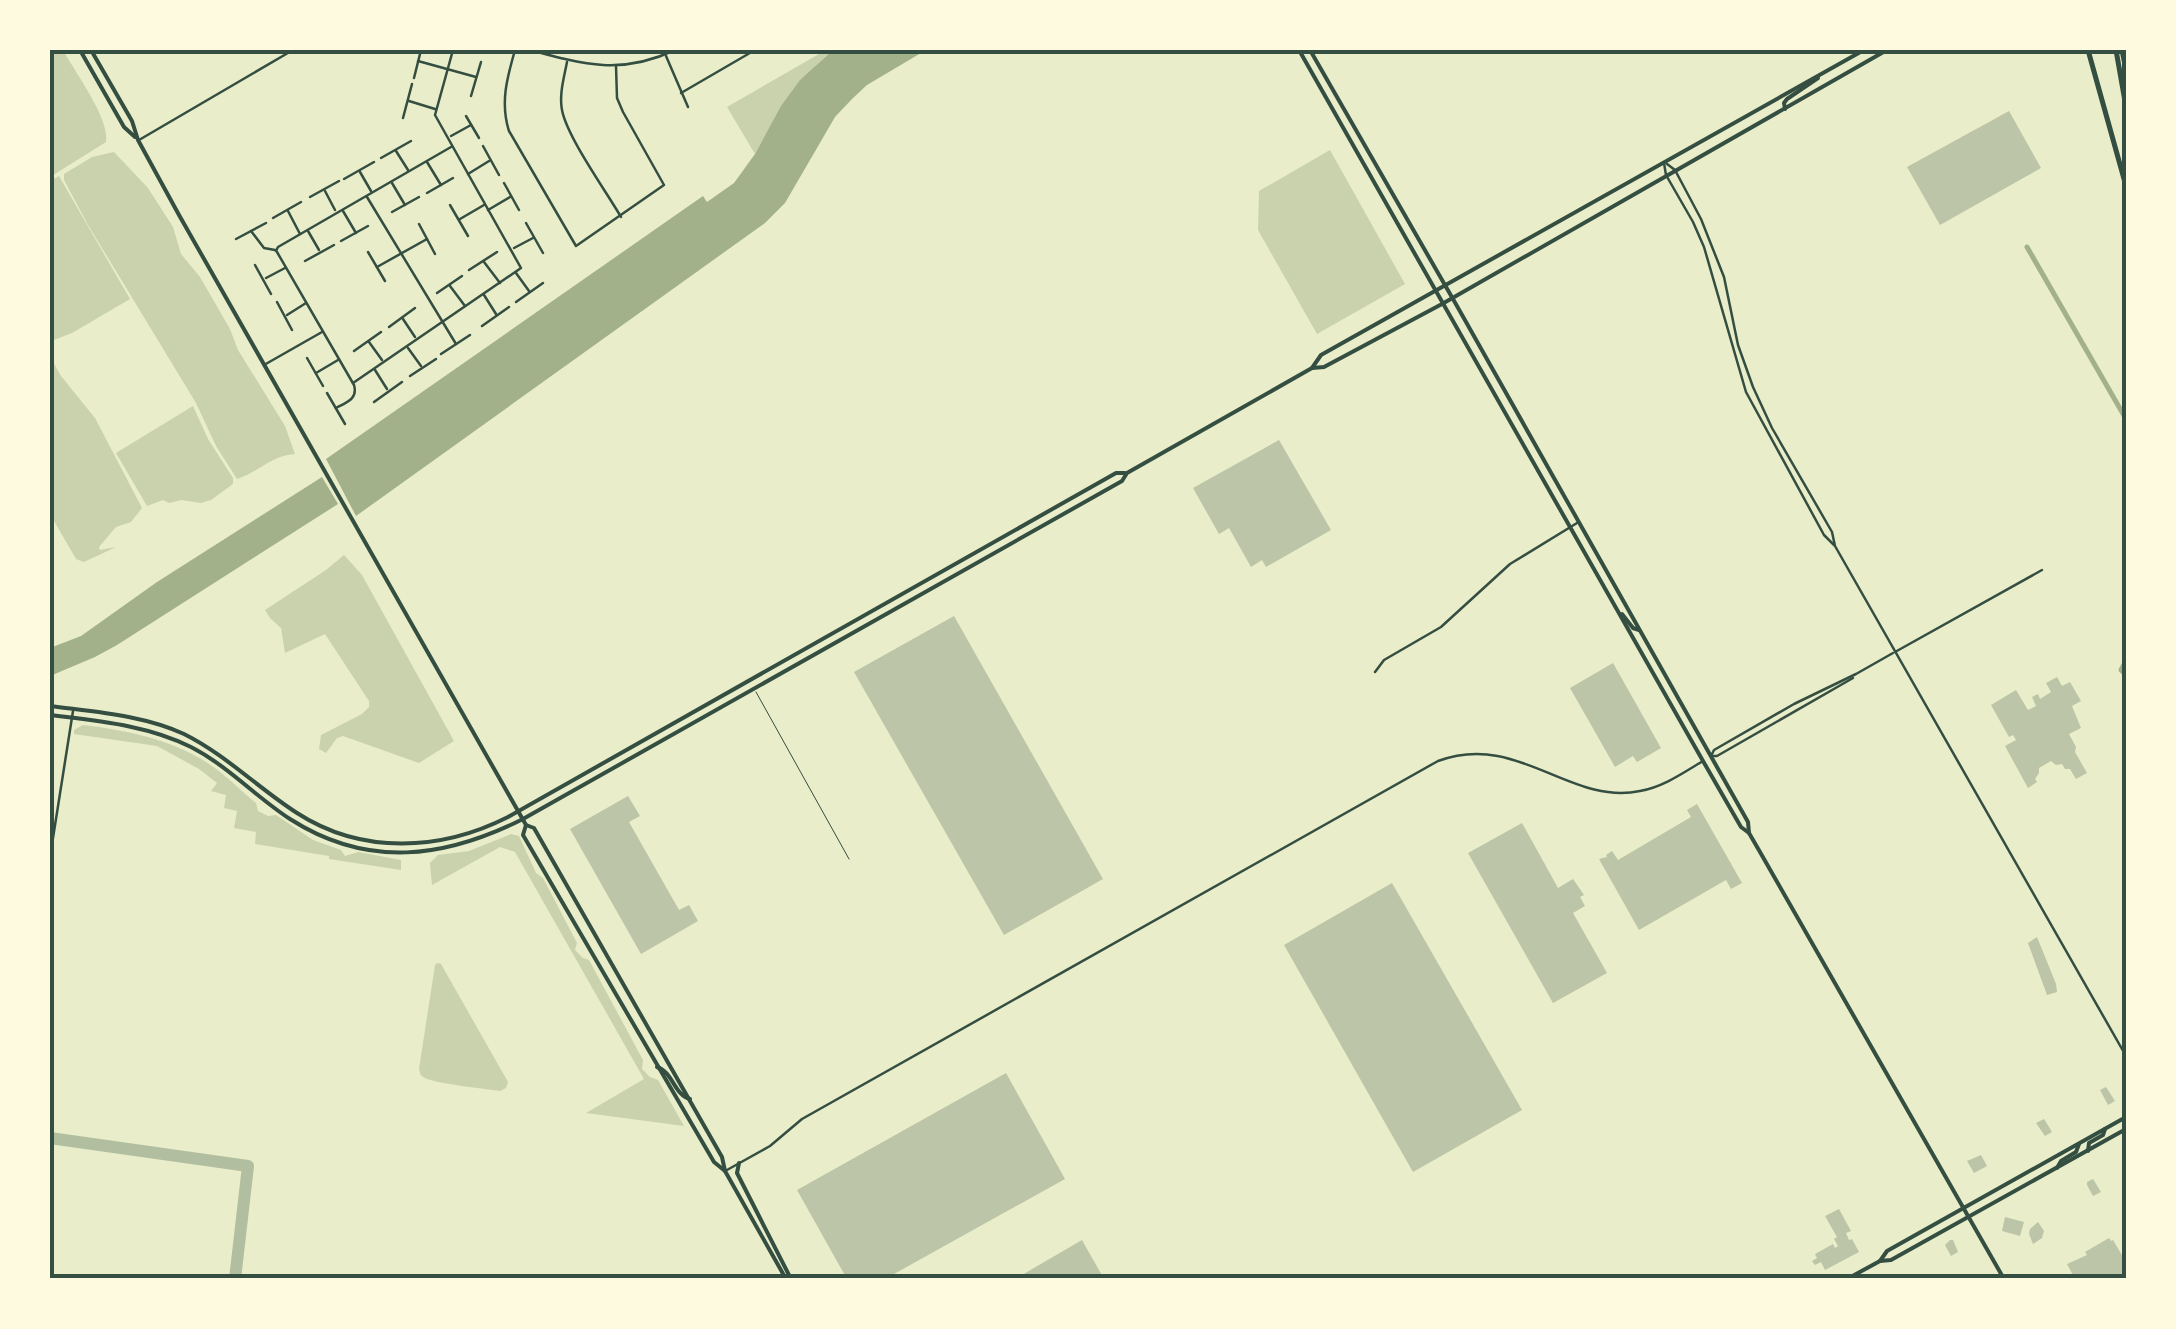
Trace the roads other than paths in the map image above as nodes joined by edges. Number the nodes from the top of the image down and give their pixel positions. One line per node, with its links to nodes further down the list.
1 (80, 50): 39 (main road)
2 (90, 50): 39 (main road)
3 (293, 50): 39 (street)
4 (421, 50): 18 (street)
5 (453, 50): 21 (street)
6 (515, 50): 78 (street)
7 (530, 50): 17 (street)
8 (675, 50): 16 (street)
9 (756, 50): 27 (street)
10 (1299, 50): 58 (main road)
11 (1310, 50): 55 (main road)
12 (1864, 50): 23 (main road)
13 (1888, 50): 32 (main road)
14 (2088, 50): 61 (highway)
15 (2119, 50): 22 (highway); 30 (highway)
16 (666, 54): 20 (street); 27 (street)
17 (568, 60): 20 (street); 78 (street)
18 (418, 61): 21 (street); 25 (street)
19 (481, 62): 24 (street)
20 (616, 66): 78 (street)
21 (448, 69): 24 (street); 33 (street)
22 (2126, 70)
23 (1826, 72): 32 (main road); 48 (main road)
24 (476, 77): 28 (street)
25 (414, 78)
26 (412, 84): 29 (street)
27 (681, 93): 31 (street)
28 (471, 96)
29 (408, 100): 33 (street); 35 (street)
30 (2126, 106)
31 (688, 108)
32 (1785, 108): 50 (main road)
33 (436, 110): 37 (street)
34 (466, 116): 36 (street)
35 (403, 118)
36 (471, 124): 37 (street); 38 (street)
37 (448, 138): 41 (street)
38 (479, 138)
39 (138, 140): 152 (main road)
40 (411, 141): 43 (street)
41 (452, 146): 46 (street); 52 (street)
42 (483, 146): 45 (street)
43 (396, 150): 44 (street); 51 (street)
44 (381, 158)
45 (491, 160): 52 (street); 54 (street)
46 (427, 161): 51 (street); 60 (street)
47 (374, 162): 49 (street)
48 (1664, 162): 50 (street); 53 (street); 118 (main road)
49 (359, 170): 62 (street); 63 (street)
50 (1674, 170): 53 (main road); 111 (street)
51 (408, 172): 57 (street)
52 (468, 174): 72 (street)
53 (1666, 175): 112 (street); 124 (main road)
54 (499, 176)
55 (1383, 176): 58 (main road); 118 (main road)
56 (453, 178): 60 (street)
57 (391, 181): 63 (street); 70 (street)
58 (1374, 182): 119 (main road)
59 (504, 183): 67 (street)
60 (440, 185): 64 (street)
61 (2126, 186)
62 (324, 190): 68 (street); 77 (street)
63 (372, 192): 65 (street)
64 (427, 193)
65 (366, 196): 73 (street); 100 (street)
66 (418, 196): 70 (street)
67 (511, 196): 72 (street); 75 (street)
68 (310, 197)
69 (302, 202): 74 (street)
70 (405, 204): 76 (street)
71 (450, 205): 80 (street)
72 (486, 207): 80 (street); 96 (street)
73 (343, 209): 77 (street); 87 (street)
74 (287, 210): 79 (street); 88 (street)
75 (519, 210)
76 (392, 212)
77 (336, 213): 85 (street)
78 (621, 217)
79 (272, 218)
80 (459, 220): 89 (street)
81 (266, 223): 86 (street)
82 (526, 223): 90 (street)
83 (419, 224): 92 (street)
84 (368, 226): 87 (street)
85 (308, 230): 88 (street); 97 (street)
86 (251, 231): 91 (street); 95 (street)
87 (356, 232): 93 (street)
88 (300, 234): 95 (street)
89 (468, 236)
90 (534, 237): 96 (street); 101 (street)
91 (236, 239)
92 (426, 239): 100 (street); 102 (street)
93 (342, 241)
94 (334, 244): 97 (street)
95 (276, 250): 107 (street)
96 (511, 250): 109 (street)
97 (320, 252): 103 (street)
98 (368, 252): 106 (street)
99 (497, 252): 104 (street)
100 (401, 253): 106 (street); 135 (street)
101 (543, 253)
102 (435, 254)
103 (305, 261)
104 (483, 261): 108 (street); 115 (street)
105 (255, 264): 113 (street)
106 (376, 267): 114 (street)
107 (286, 268): 113 (street); 126 (street)
108 (470, 270)
109 (516, 272): 115 (street); 121 (street)
110 (462, 276): 117 (street)
111 (1724, 276): 112 (street); 165 (street)
112 (1715, 278): 166 (street)
113 (264, 280): 122 (street)
114 (385, 282)
115 (500, 282): 123 (street)
116 (543, 283): 121 (street)
117 (449, 284): 120 (street); 129 (street)
118 (1446, 286): 119 (main road); 124 (main road)
119 (1435, 292): 128 (main road); 154 (main road)
120 (437, 293)
121 (530, 293): 127 (street)
122 (271, 294)
123 (483, 294): 129 (street); 133 (street)
124 (1452, 297): 128 (main road); 169 (main road)
125 (276, 302): 132 (street)
126 (307, 302): 132 (street); 139 (street)
127 (516, 302)
128 (1442, 304): 154 (main road); 170 (main road)
129 (465, 306): 135 (street)
130 (509, 307): 133 (street)
131 (416, 308): 134 (street)
132 (284, 316): 138 (street)
133 (497, 316): 136 (street)
134 (402, 318): 137 (street); 142 (street)
135 (442, 322): 142 (street); 144 (street)
136 (482, 326)
137 (389, 327)
138 (292, 330)
139 (324, 332): 150 (street); 152 (street)
140 (381, 332): 143 (street)
141 (470, 334): 144 (street)
142 (417, 340): 145 (street)
143 (368, 341): 146 (street); 151 (street)
144 (456, 344): 147 (street)
145 (407, 346): 151 (street); 153 (street)
146 (354, 351)
147 (441, 354)
148 (308, 358): 156 (street)
149 (436, 358): 153 (street)
150 (339, 359): 156 (street); 159 (street)
151 (384, 363): 155 (street)
152 (264, 365): 185 (main road)
153 (422, 368): 157 (street)
154 (1312, 368): 168 (main road)
155 (374, 369): 159 (street); 161 (street)
156 (316, 372): 160 (street)
157 (410, 376)
158 (402, 382): 161 (street)
159 (353, 383): 164 (street)
160 (323, 386)
161 (389, 391): 163 (street)
162 (327, 393): 164 (street)
163 (374, 402)
164 (336, 408): 167 (street)
165 (1767, 418): 166 (street); 171 (street)
166 (1760, 422): 171 (street)
167 (345, 424)
168 (1127, 473): 177 (main road); 178 (main road)
169 (1578, 522): 170 (street); 174 (main road)
170 (1570, 527): 173 (main road); 176 (street)
171 (1835, 546): 175 (street)
172 (2042, 570): 175 (street)
173 (1618, 611): 174 (main road); 184 (main road)
174 (1639, 630): 183 (main road)
175 (1895, 652): 183 (street); 190 (street)
176 (1375, 672)
177 (750, 681): 178 (lane); 185 (main road)
178 (754, 688): 186 (main road); 189 (lane)
179 (50, 706): 180 (main road)
180 (73, 710): 182 (street); 185 (main road)
181 (50, 715): 182 (main road)
182 (72, 718): 186 (main road); 188 (street)
183 (1711, 756): 184 (main road); 187 (main road)
184 (1702, 761): 187 (main road); 198 (street)
185 (518, 811): 186 (main road)
186 (525, 822): 191 (main road); 192 (main road)
187 (1749, 833): 201 (main road)
188 (50, 858)
189 (850, 860)
190 (2126, 1056)
191 (657, 1067): 192 (main road); 200 (main road)
192 (690, 1099): 200 (main road)
193 (2126, 1117): 194 (main road)
194 (2105, 1129): 196 (main road); 197 (main road)
195 (2126, 1129): 197 (main road)
196 (2079, 1144): 199 (main road); 201 (main road)
197 (2088, 1151): 199 (main road)
198 (739, 1163): 200 (street); 204 (main road)
199 (2058, 1168): 202 (main road)
200 (725, 1171): 204 (main road)
201 (1963, 1208): 202 (main road); 203 (main road)
202 (1968, 1216): 203 (main road); 206 (main road)
203 (1880, 1261): 205 (main road)
204 (788, 1279)
205 (1847, 1279)
206 (2004, 1279)

